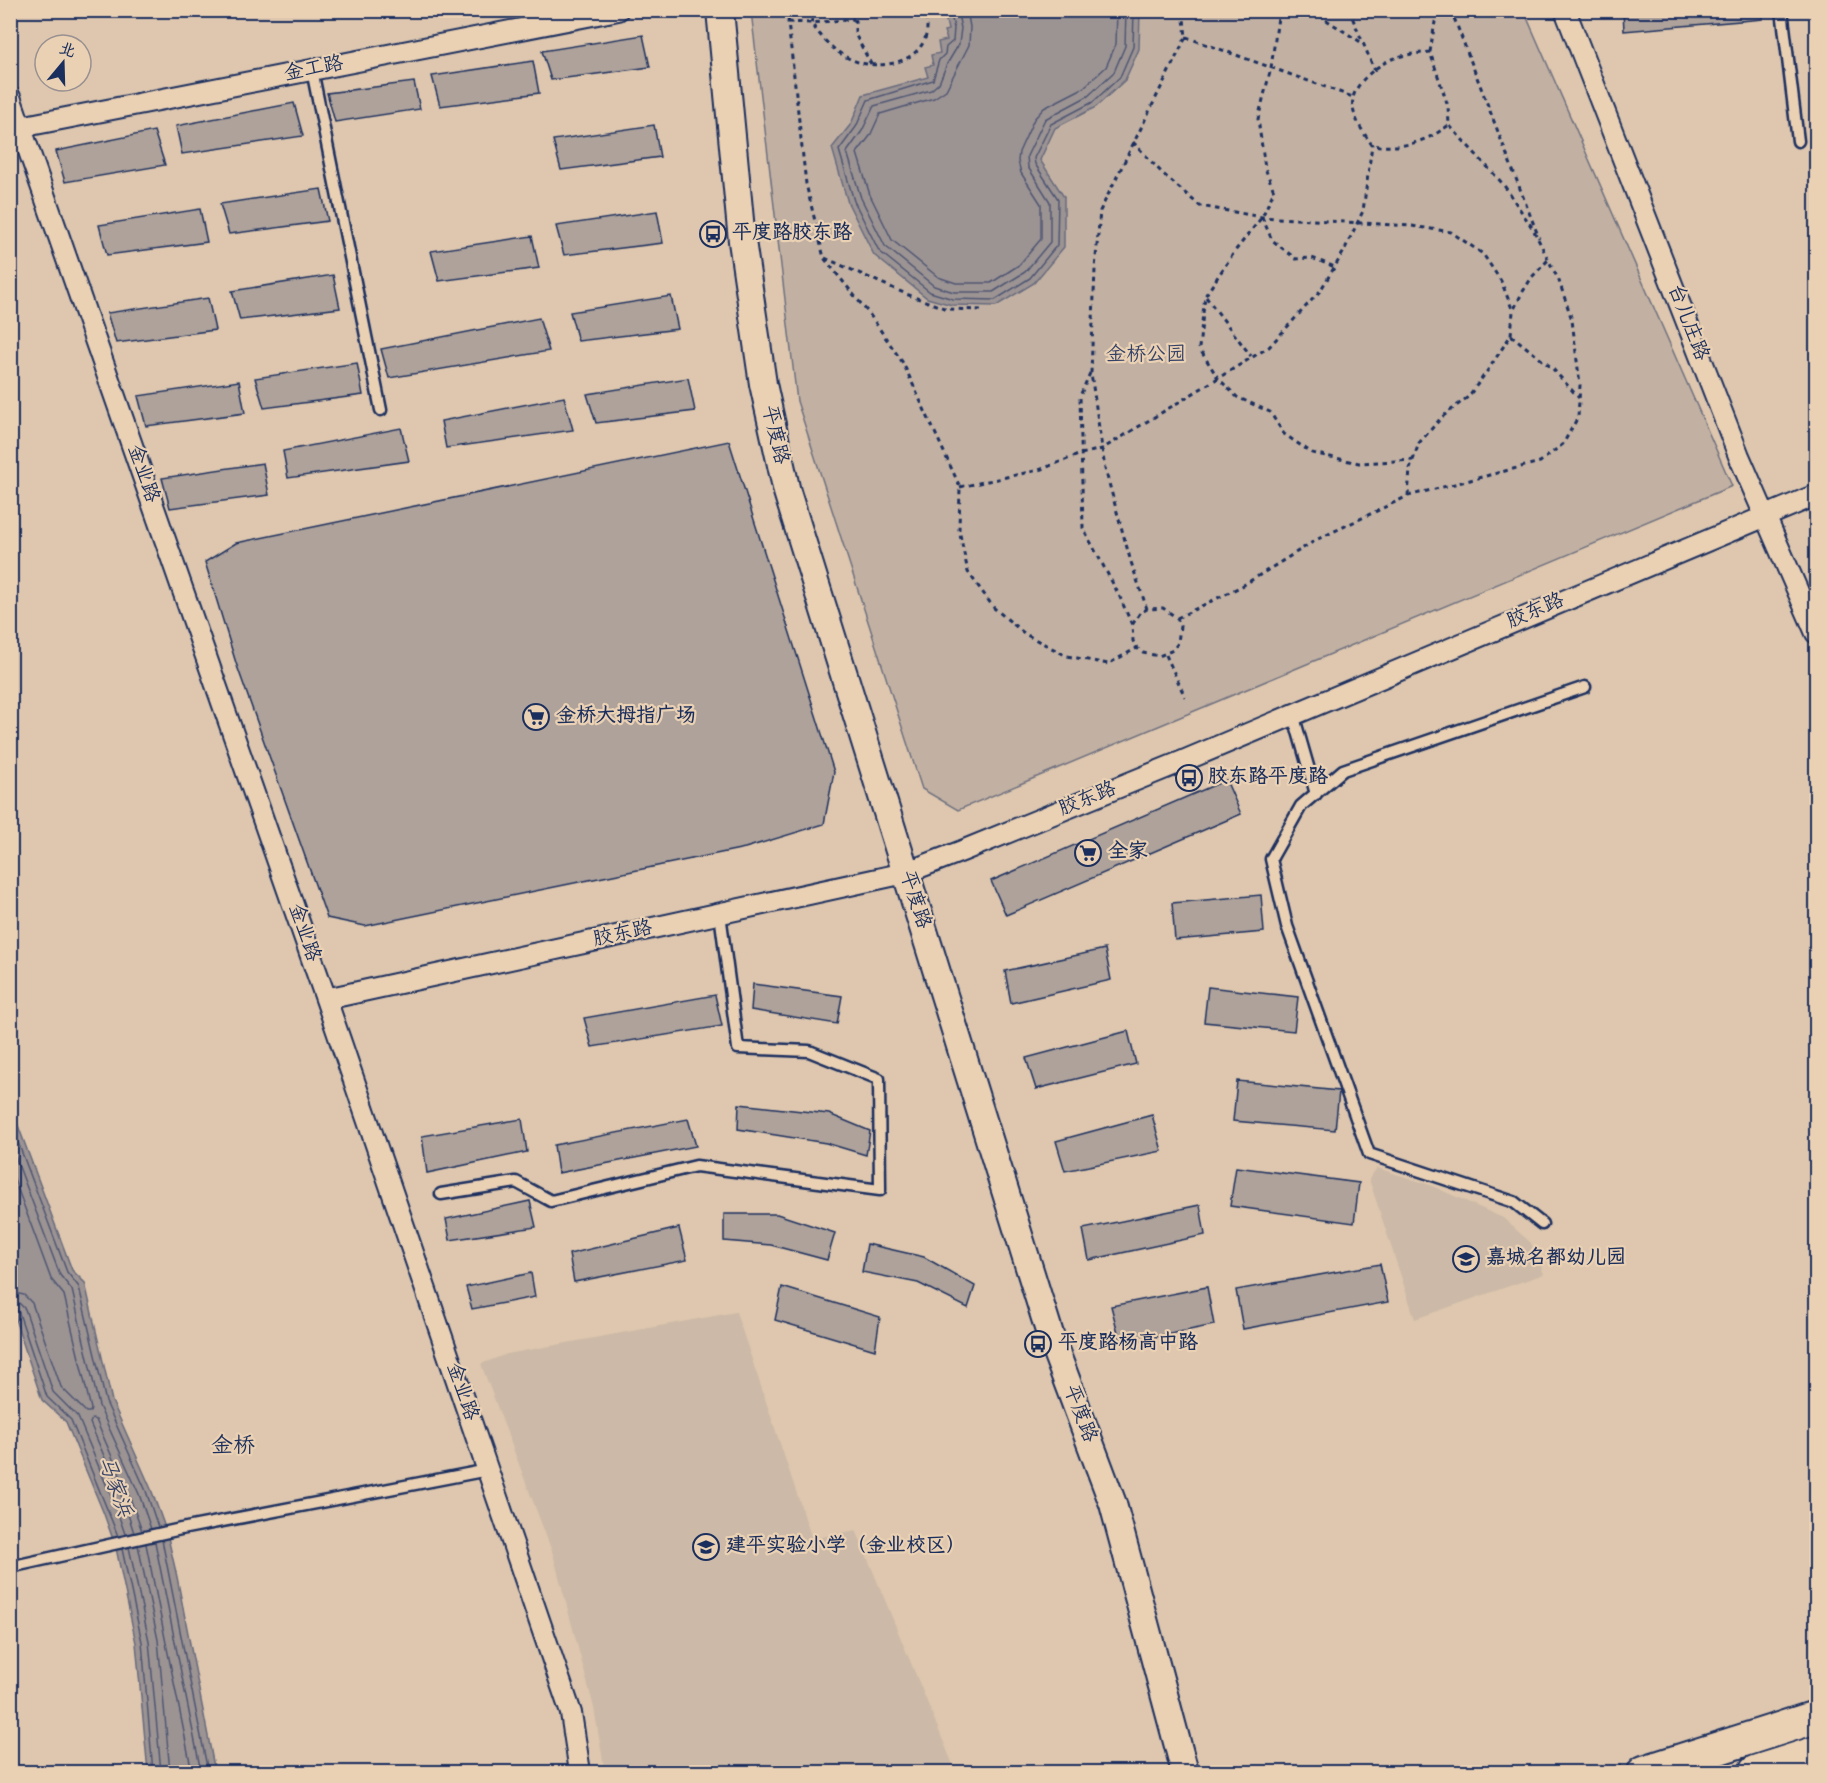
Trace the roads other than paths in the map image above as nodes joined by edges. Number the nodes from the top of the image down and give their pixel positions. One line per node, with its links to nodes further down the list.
1 (618, 10): 5 (street, 金工路)
2 (720, 10): 16 (street, 平度路)
3 (1565, 10): 11 (street, 台儿庄路)
4 (1782, 10): 8 (lane)
5 (312, 70): 7 (street, 金工路); 9 (lane)
6 (10, 97): 7 (street, 金业路)
7 (15, 128): 18 (street, 金业路)
8 (1798, 141)
9 (381, 410)
10 (1816, 495): 11 (street, 胶东路)
11 (1767, 516): 12 (street, 台儿庄路); 14 (street, 胶东路)
12 (1816, 633)
13 (1585, 687): 15 (lane)
14 (1293, 714): 15 (lane); 16 (street, 胶东路)
15 (1316, 794): 20 (lane)
16 (905, 873): 17 (street, 胶东路); 26 (street, 平度路)
17 (720, 914): 18 (street, 胶东路); 19 (lane)
18 (326, 999): 21 (street, 金业路)
19 (441, 1194)
20 (1542, 1224)
21 (488, 1470): 22 (lane); 25 (street, 金业路)
22 (10, 1567)
23 (1816, 1717): 27 (main road)
24 (1816, 1753): 28 (highway)
25 (580, 1773)
26 (1185, 1773)
27 (1644, 1773)
28 (1756, 1773)

